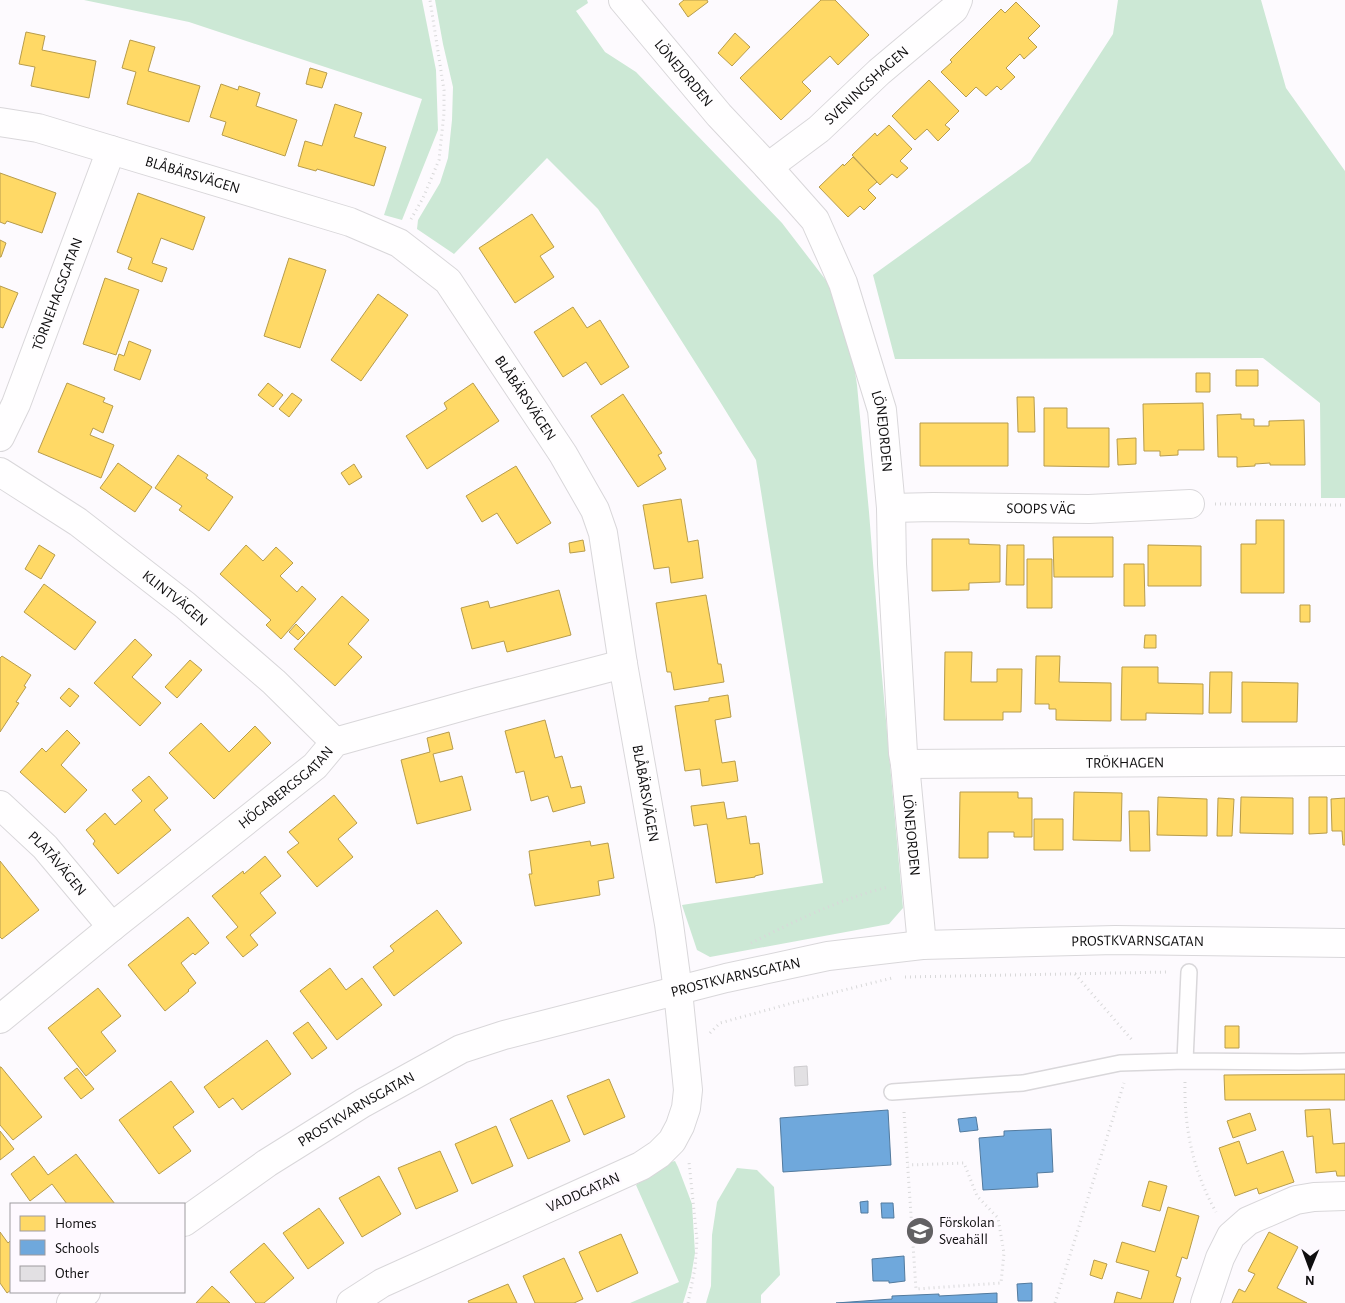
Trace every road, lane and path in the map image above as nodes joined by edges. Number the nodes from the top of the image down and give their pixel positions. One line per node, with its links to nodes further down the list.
1 (430, 0): 7 (path)
2 (622, 0): 6 (street, LÖNEJORDEN)
3 (958, 0): 6 (street, SVENINGSHAGEN)
4 (0, 122): 5 (street, BLÅBÄRSVÄGEN)
5 (111, 150): 7 (street, BLÅBÄRSVÄGEN); 8 (street, TÖRNEHAGSGATAN)
6 (768, 167): 12 (street, LÖNEJORDEN)
7 (399, 243): 13 (street, BLÅBÄRSVÄGEN)
8 (0, 437)
9 (0, 472): 14 (street, KLINTVÄGEN)
10 (1190, 504): 11 (path); 12 (street, SOOPS VÄG)
11 (1345, 505)
12 (891, 508): 16 (street, LÖNEJORDEN)
13 (623, 664): 14 (street, HÖGABERGSGATAN); 25 (street, BLÅBÄRSVÄGEN)
14 (335, 742): 19 (street, HÖGABERGSGATAN)
15 (1345, 761): 16 (street, TRÖKHAGEN)
16 (905, 764): 18 (street, LÖNEJORDEN)
17 (0, 805): 19 (street, PLATÅVÄGEN)
18 (916, 881): 21 (path); 22 (street, LÖNEJORDEN)
19 (112, 927): 26 (street, HÖGABERGSGATAN)
20 (1345, 943): 22 (street, PROSTKVARNSGATAN)
21 (747, 944)
22 (922, 945): 25 (street, PROSTKVARNSGATAN)
23 (1189, 972): 24 (path); 28 (lane)
24 (1075, 974): 27 (path); 30 (path)
25 (678, 991): 36 (street, PROSTKVARNSGATAN); 40 (street, VADDGATAN)
26 (0, 1019)
27 (708, 1039)
28 (1185, 1061): 29 (lane); 30 (lane); 37 (path)
29 (1345, 1061)
30 (1147, 1062): 31 (lane)
31 (1120, 1063): 32 (lane); 42 (path)
32 (898, 1091): 34 (path)
33 (688, 1159): 41 (path)
34 (908, 1165): 34 (path)
35 (1345, 1196): 37 (street)
36 (185, 1221)
37 (1237, 1230): 43 (street)
38 (85, 1293): 39 (street)
39 (71, 1303)
40 (352, 1303)
41 (688, 1303)
42 (1055, 1303)
43 (1205, 1303)

